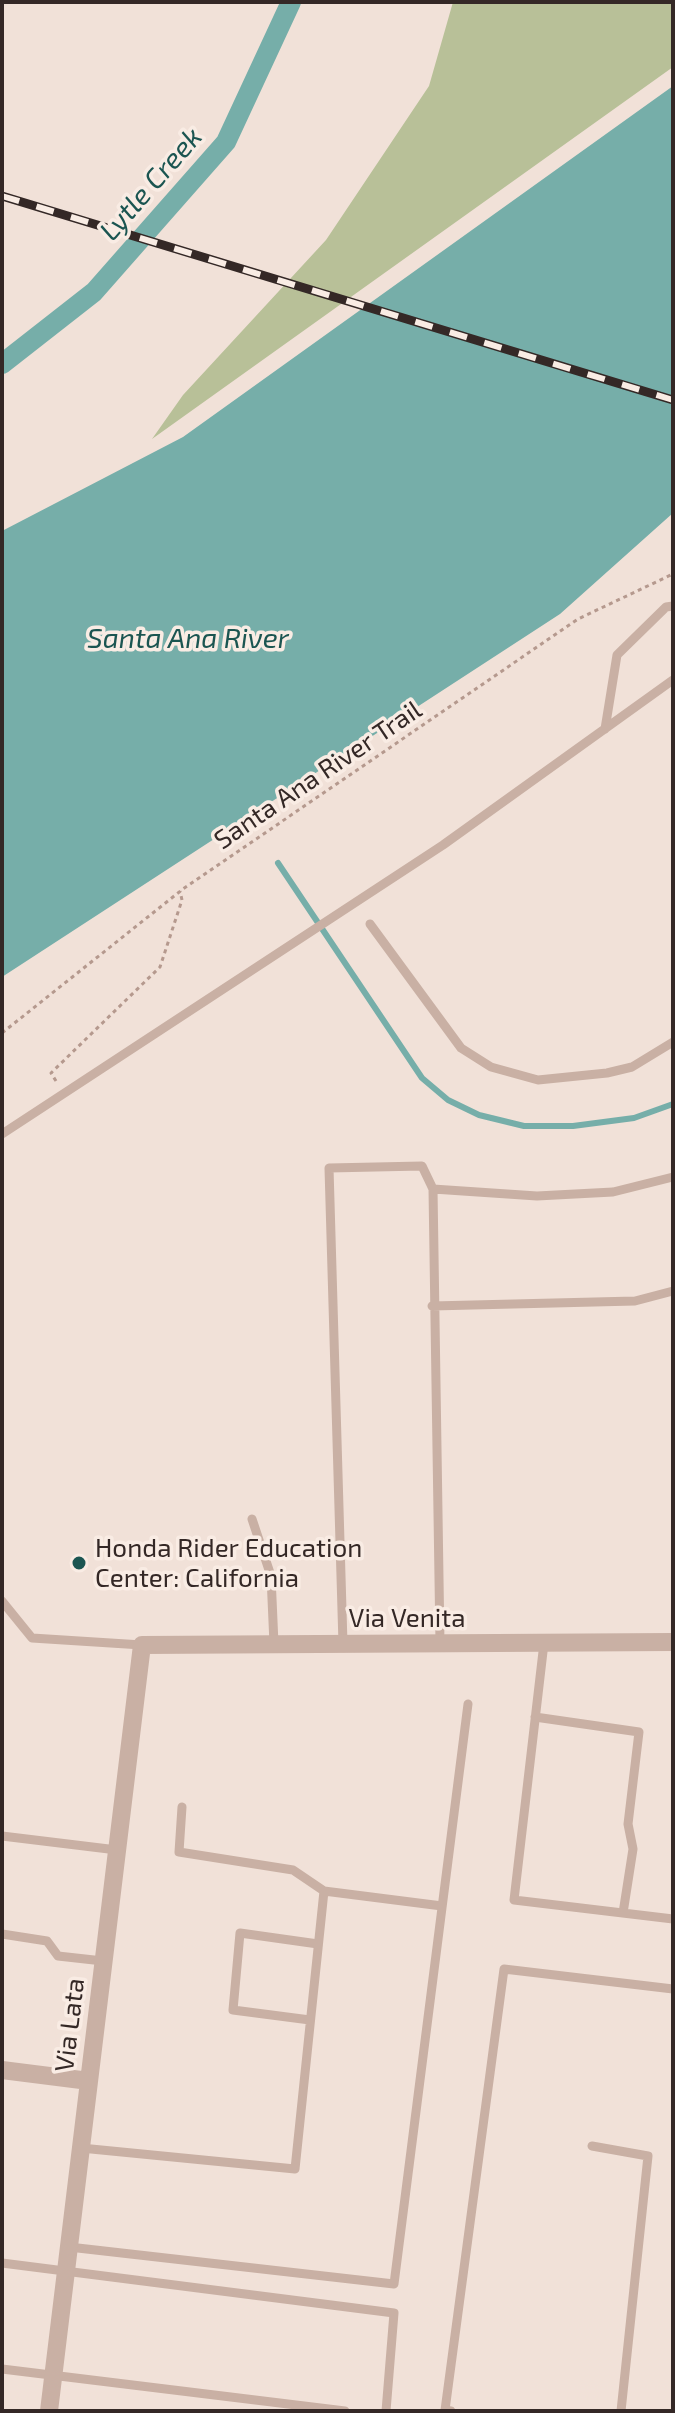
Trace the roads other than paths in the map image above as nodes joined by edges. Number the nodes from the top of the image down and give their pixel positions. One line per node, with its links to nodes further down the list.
1 (673, 606): 3 (lane)
2 (673, 680): 3 (lane)
3 (605, 729): 6 (lane)
4 (370, 924): 5 (lane)
5 (673, 1042)
6 (2, 1134)
7 (673, 1177): 8 (lane)
8 (433, 1189): 10 (lane); 17 (lane)
9 (673, 1291): 10 (lane)
10 (432, 1306): 14 (lane)
11 (252, 1519): 16 (lane)
12 (2, 1601): 18 (lane)
13 (673, 1642): 15 (street, Via Venita)
14 (440, 1643): 15 (street, Via Venita); 17 (street, Via Venita)
15 (544, 1643): 20 (lane)
16 (274, 1644): 17 (street, Via Venita); 18 (street, Via Venita)
17 (343, 1644)
18 (142, 1645): 23 (street, Via Lata)
19 (468, 1704): 25 (lane)
20 (535, 1717): 26 (lane); 26 (lane)
21 (182, 1807): 24 (lane)
22 (2, 1836): 23 (lane)
23 (117, 1850): 30 (street, Via Lata)
24 (324, 1891): 25 (lane); 29 (lane)
25 (442, 1906): 37 (lane)
26 (623, 1913): 27 (lane)
27 (673, 1919)
28 (2, 1934): 30 (lane)
29 (318, 1944): 32 (lane); 32 (lane)
30 (103, 1961): 34 (street, Via Lata)
31 (673, 1989): 45 (lane)
32 (310, 2020): 36 (lane)
33 (2, 2070): 34 (street)
34 (89, 2081): 36 (street, Via Lata)
35 (592, 2146): 46 (lane)
36 (81, 2148): 37 (street, Via Lata)
37 (69, 2247): 39 (street, Via Lata)
38 (2, 2263): 39 (lane)
39 (66, 2270): 41 (street, Via Lata); 44 (lane)
40 (2, 2369): 41 (lane)
41 (53, 2376): 42 (street, Via Lata); 43 (lane)
42 (49, 2411)
43 (345, 2411)
44 (386, 2411)
45 (451, 2411)
46 (621, 2411)

